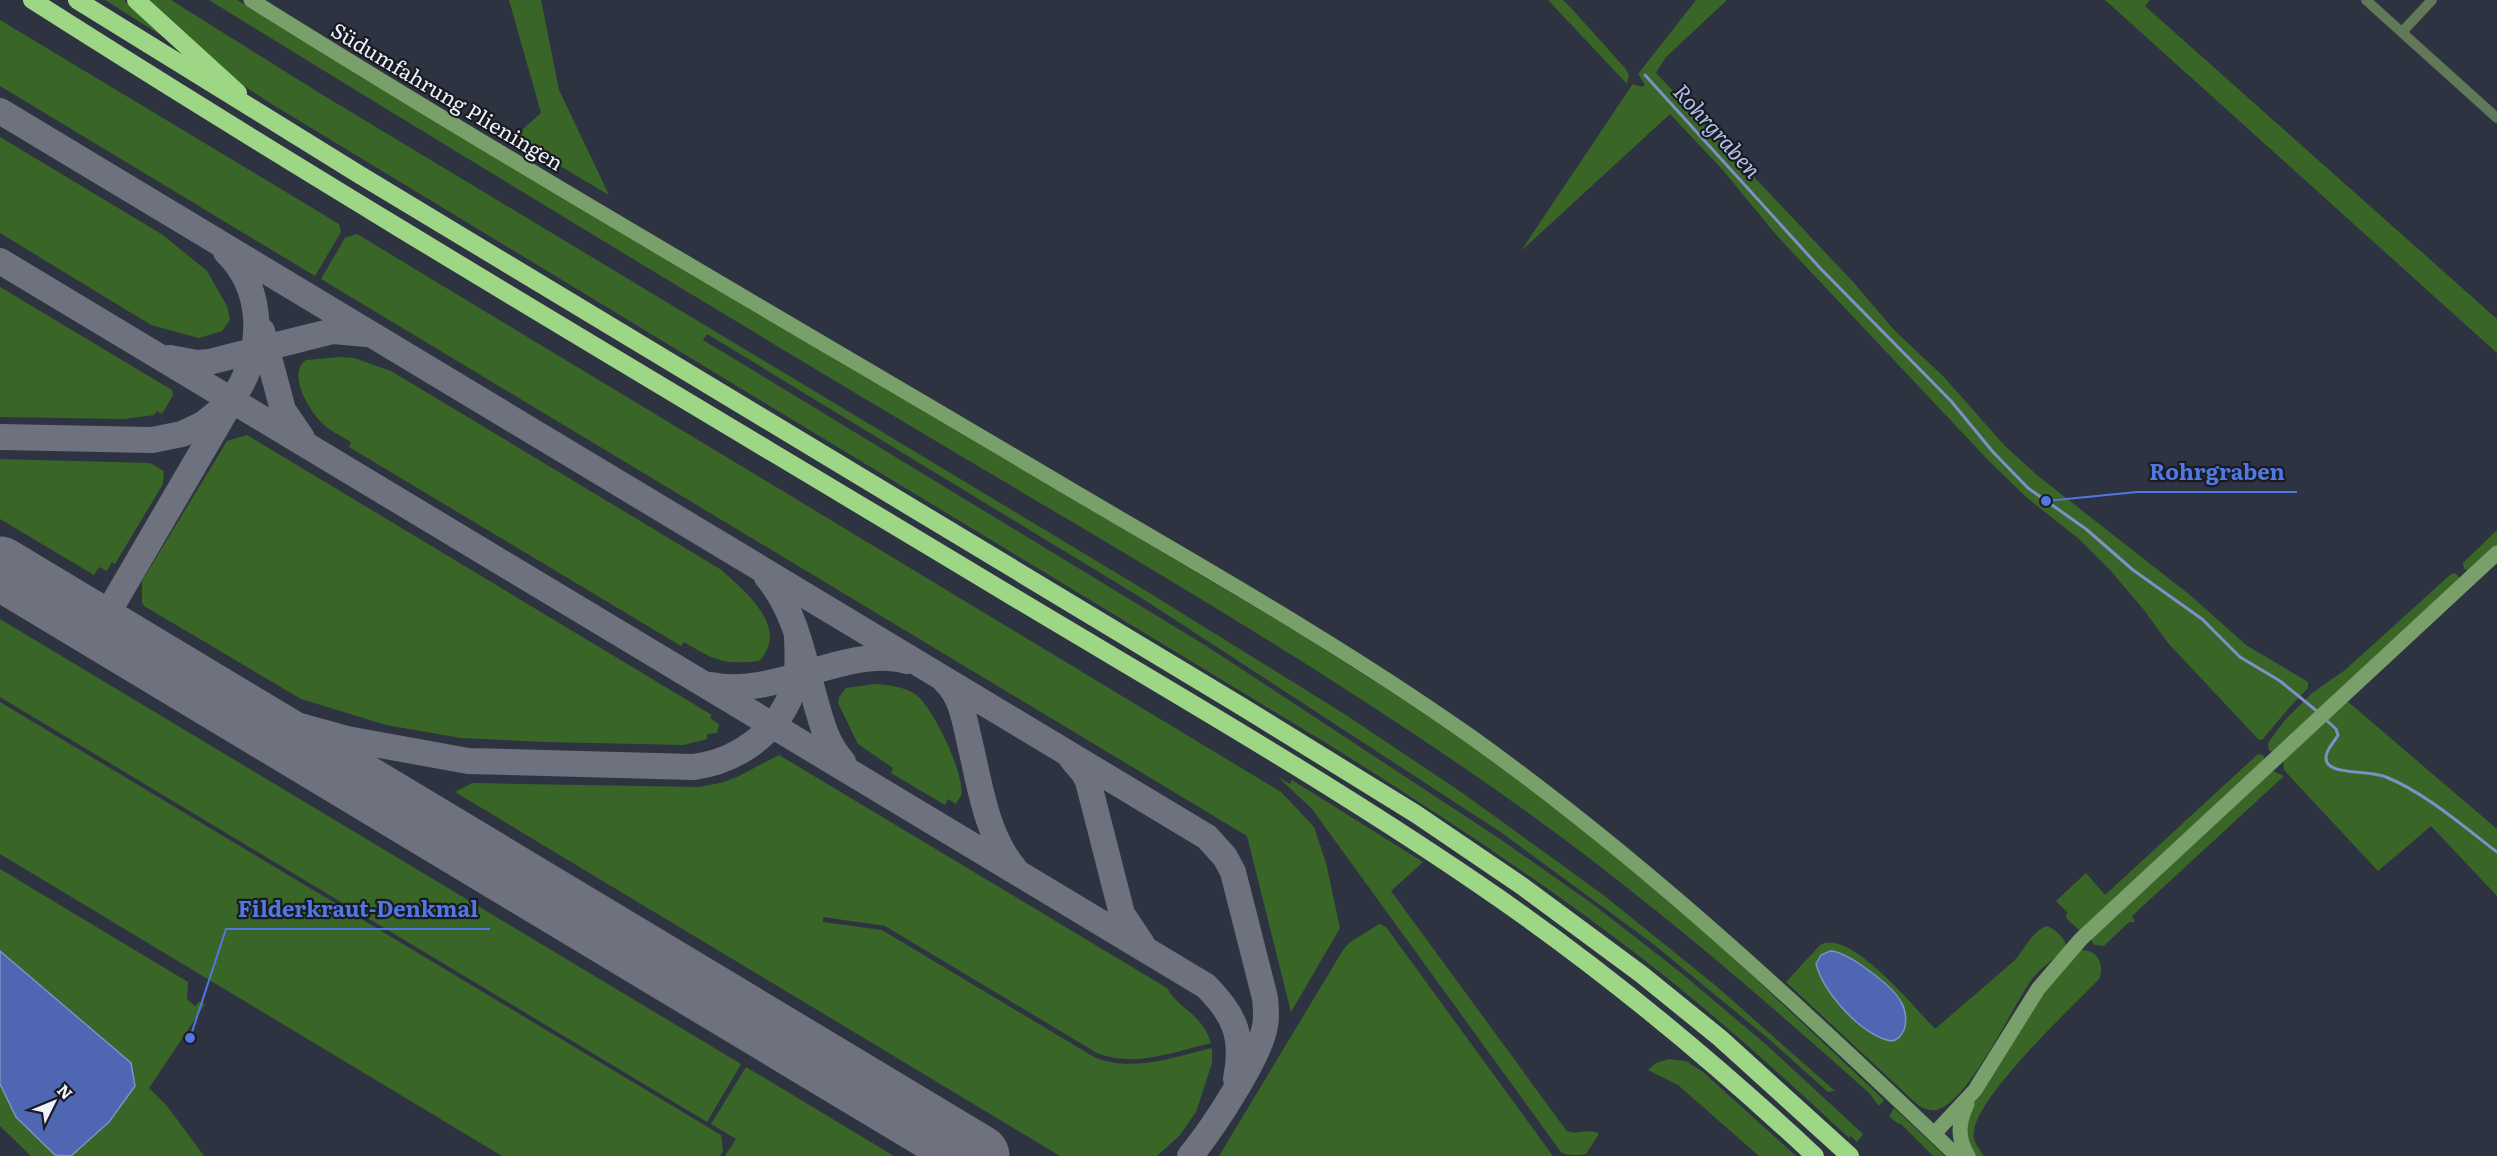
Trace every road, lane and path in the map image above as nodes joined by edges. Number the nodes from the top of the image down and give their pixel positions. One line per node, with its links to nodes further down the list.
1 (32, 0): 13 (highway)
2 (77, 0): 8 (highway)
3 (136, 0): 8 (highway)
4 (251, 0): 12 (main road, Südumfahrung Plieningen)
5 (2366, 0): 7 (street)
6 (2432, 0): 7 (street)
7 (2402, 32): 9 (street)
8 (258, 113): 14 (highway)
9 (2497, 118)
10 (2497, 553): 11 (main road)
11 (1970, 1096): 12 (main road); 16 (main road)
12 (1934, 1134): 15 (main road, Südumfahrung Plieningen)
13 (1815, 1156)
14 (1850, 1156)
15 (1957, 1156)
16 (1968, 1156)

